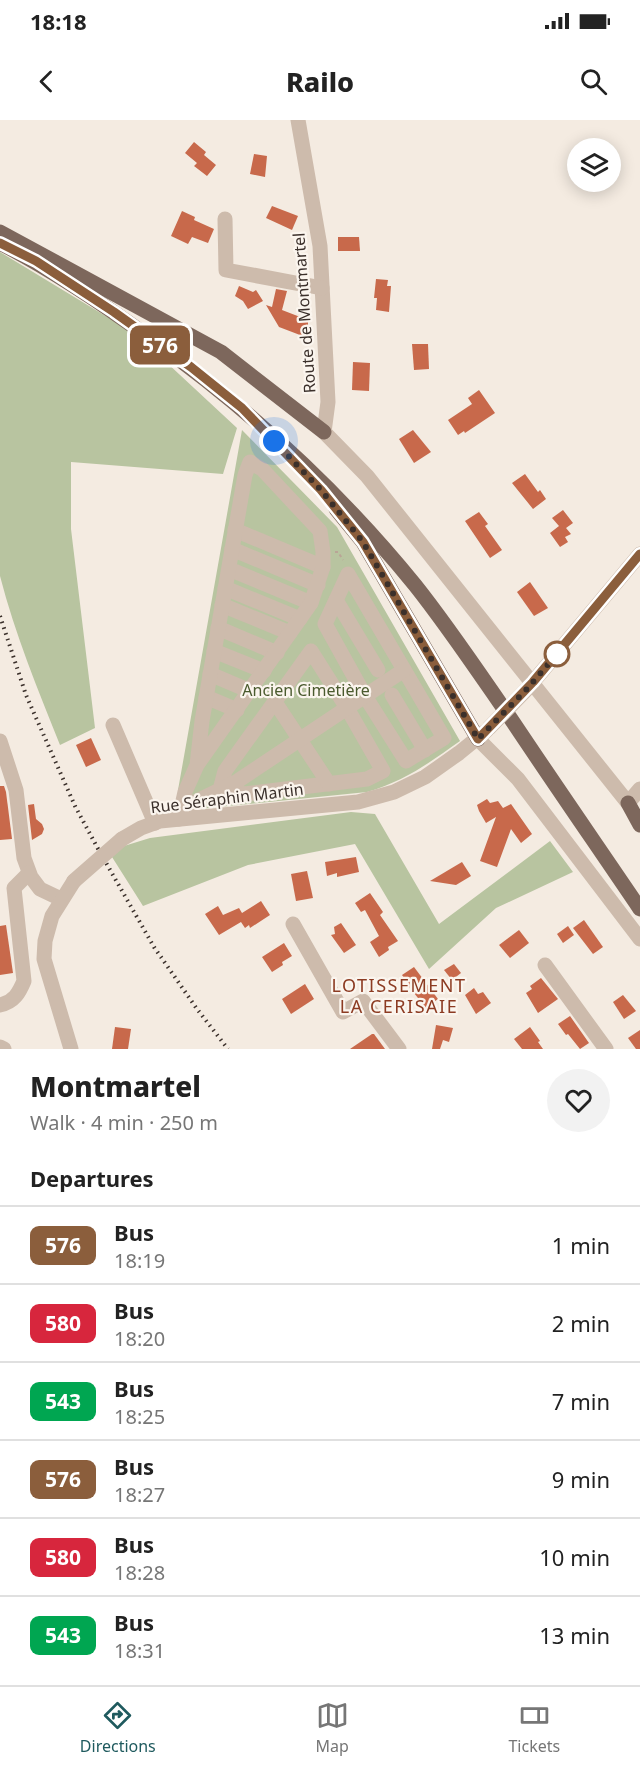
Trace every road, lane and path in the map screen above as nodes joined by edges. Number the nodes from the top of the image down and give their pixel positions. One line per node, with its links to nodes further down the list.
1 (298, 120): 6 (street, Route de Montmartel)
2 (225, 219): 6 (street)
3 (0, 232): 5 (main road)
4 (0, 243): 7 (main road)
5 (40, 253): 8 (main road); 53 (main road)
6 (322, 288): 8 (street, Route de Montmartel)
7 (242, 408): 40 (main road); 55 (main road)
8 (324, 432): 29 (street)
9 (236, 530): 10 (street); 12 (street); 12 (street)
10 (232, 549): 13 (street); 15 (street)
11 (640, 554): 29 (street, Rue Séraphin Martin)
12 (323, 559): 14 (path); 15 (street)
13 (229, 569): 16 (street); 18 (street)
14 (348, 574): 17 (street); 26 (street)
15 (318, 585): 18 (street)
16 (225, 588): 19 (street); 20 (street)
17 (336, 600): 25 (street); 32 (street)
18 (311, 603): 20 (street)
19 (222, 605): 21 (street); 22 (street)
20 (300, 619): 22 (street)
21 (219, 628): 23 (street); 24 (street)
22 (290, 633): 24 (street)
23 (214, 651): 27 (street); 28 (street)
24 (277, 652): 27 (street)
25 (378, 670)
26 (404, 670): 32 (street); 43 (street)
27 (264, 671): 30 (street)
28 (210, 675): 30 (street); 33 (street)
29 (530, 686): 40 (street, Rue Séraphin Martin, bridge); 48 (street)
30 (250, 691): 36 (street)
31 (392, 695): 43 (street)
32 (365, 696): 35 (street); 43 (street)
33 (206, 697): 36 (street); 37 (street)
34 (275, 702): 35 (street); 41 (street); 47 (street)
35 (347, 708): 41 (street); 45 (street)
36 (237, 710): 39 (street)
37 (202, 721): 39 (street); 44 (street)
38 (113, 725): 50 (street)
39 (224, 729): 44 (street)
40 (478, 739): 49 (street, Rue Séraphin Martin); 57 (street)
41 (300, 740): 45 (street); 47 (street)
42 (0, 741): 52 (street)
43 (425, 750)
44 (197, 765): 49 (street)
45 (330, 784): 47 (street)
46 (640, 789): 48 (street)
47 (220, 790): 49 (street)
48 (628, 803): 51 (main road)
49 (179, 819): 50 (street, Rue Séraphin Martin)
50 (155, 823): 54 (street, Rue Séraphin Martin, bridge)
51 (640, 825)
52 (29, 873): 54 (street); 59 (street)
53 (640, 892)
54 (61, 899): 62 (street, Rue Séraphin Martin)
55 (640, 909)
56 (293, 924): 63 (street)
57 (640, 939)
58 (545, 965): 64 (street)
59 (0, 1005)
60 (0, 1047): 61 (street)
61 (4, 1049)
62 (70, 1049)
63 (399, 1049)
64 (606, 1049)

